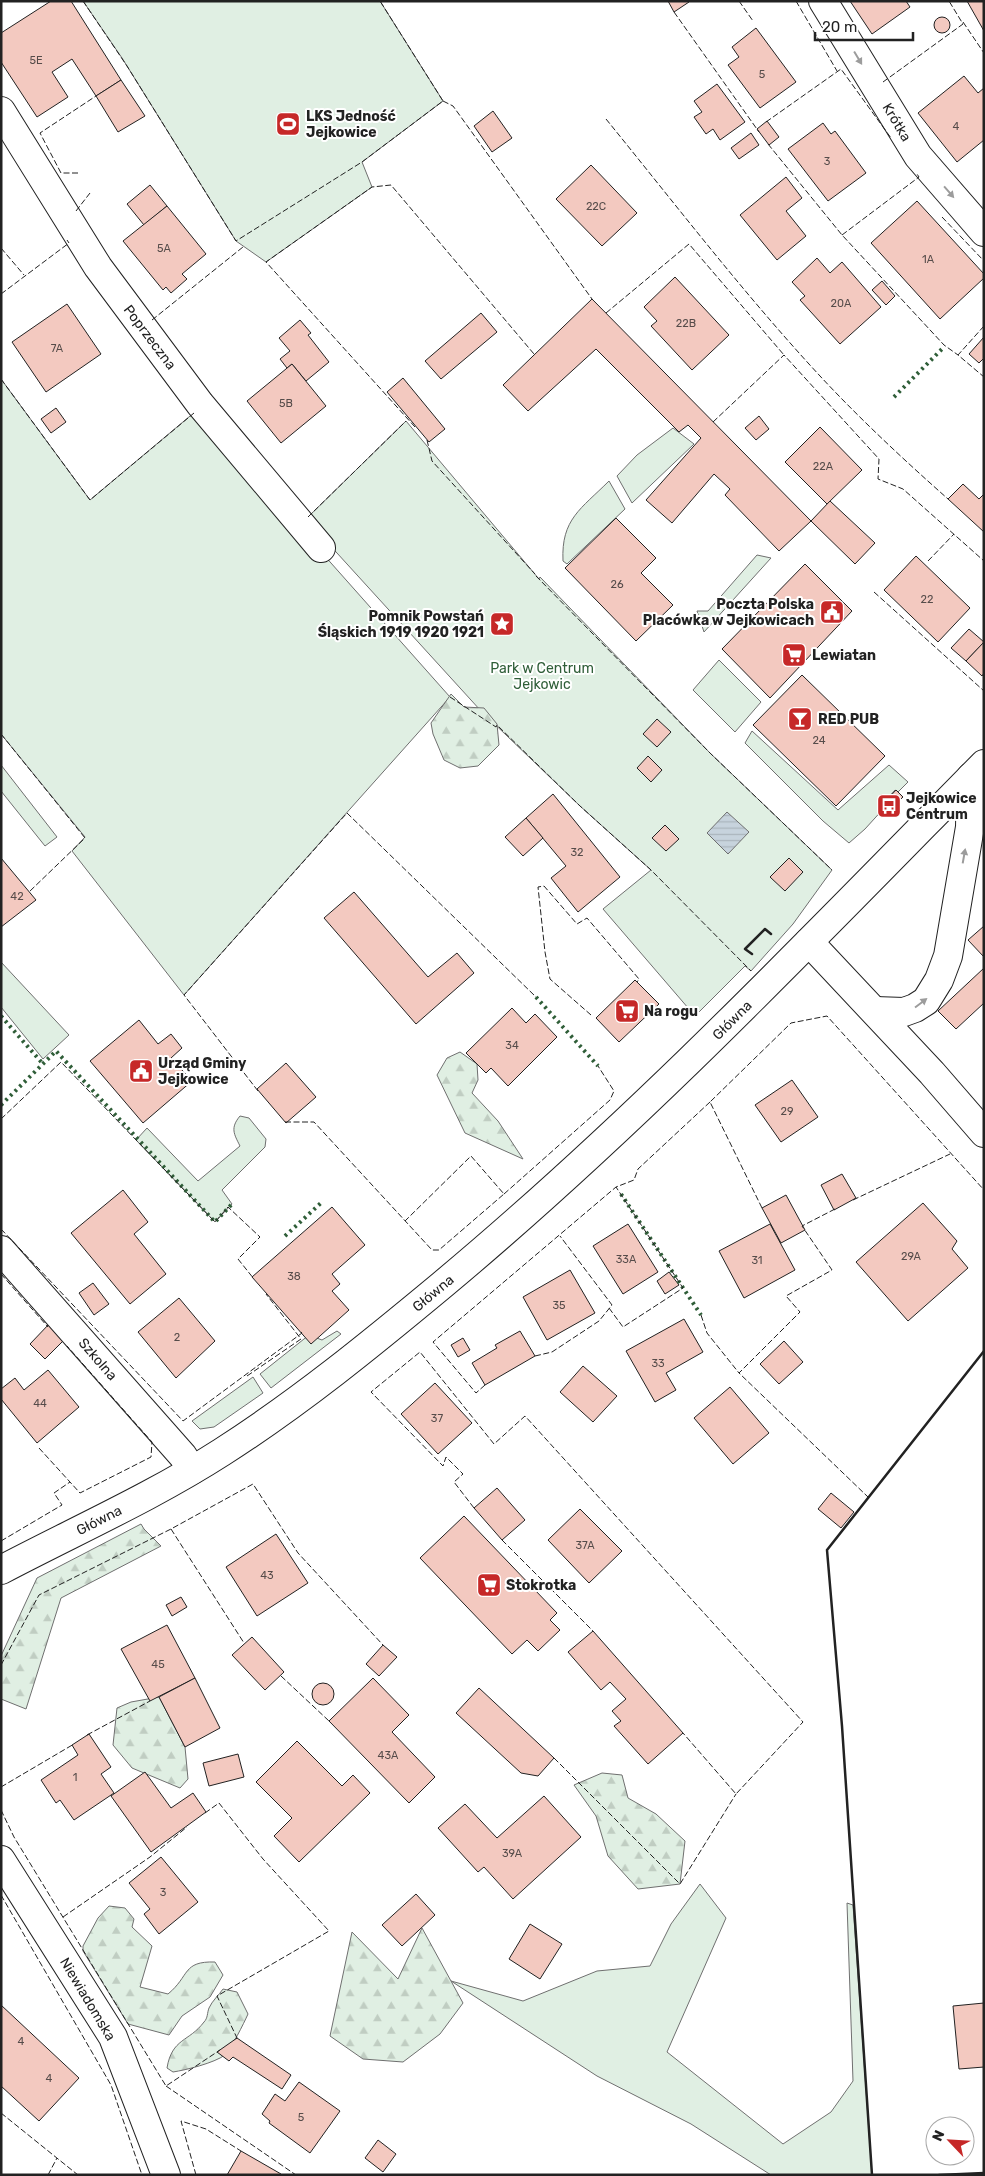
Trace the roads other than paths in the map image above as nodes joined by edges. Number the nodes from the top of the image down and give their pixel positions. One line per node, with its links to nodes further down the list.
1 (823, 1): 3 (street, Krótka, one-way to 3)
2 (1, 111): 4 (street, Poprzeczna)
3 (984, 232)
4 (321, 548)
5 (977, 771): 6 (street, Główna); 7 (street, one-way to 5)
6 (809, 942): 7 (street); 10 (street, Główna)
7 (875, 1011): 8 (street)
8 (984, 1132)
9 (1, 1250): 10 (street, Szkolna)
10 (192, 1470): 11 (street, Główna)
11 (1, 1570)
12 (1, 1860): 13 (street, Niewiadomska)
13 (166, 2175)

